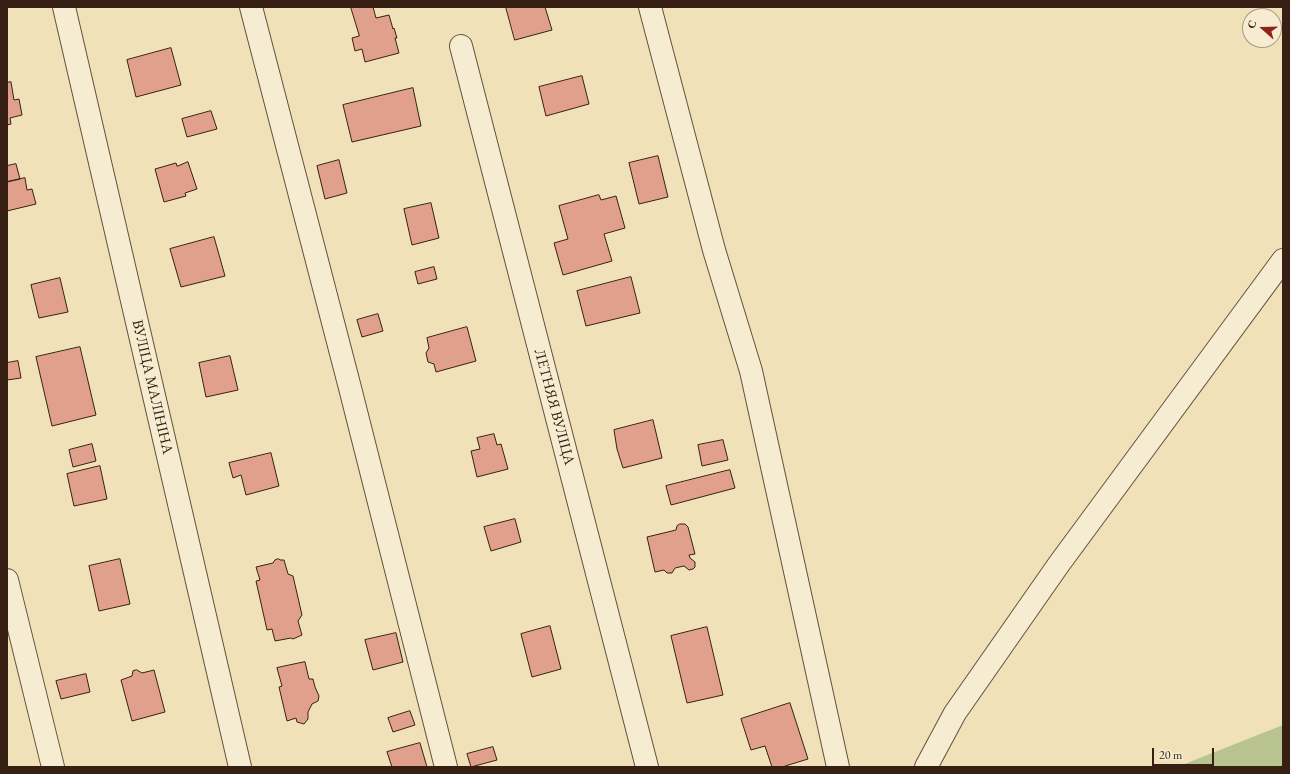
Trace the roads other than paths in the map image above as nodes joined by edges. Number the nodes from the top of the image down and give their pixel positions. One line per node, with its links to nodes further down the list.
1 (64, 7): 8 (street, ВУЛІЦА МАЛІНІНА)
2 (252, 7): 9 (street)
3 (650, 7): 11 (street)
4 (460, 46): 10 (street, ЛЕТНЯЯ ВУЛІЦА)
5 (1283, 260): 12 (street)
6 (7, 580): 7 (street)
7 (53, 767)
8 (240, 767)
9 (446, 767)
10 (647, 767)
11 (838, 767)
12 (926, 767)

